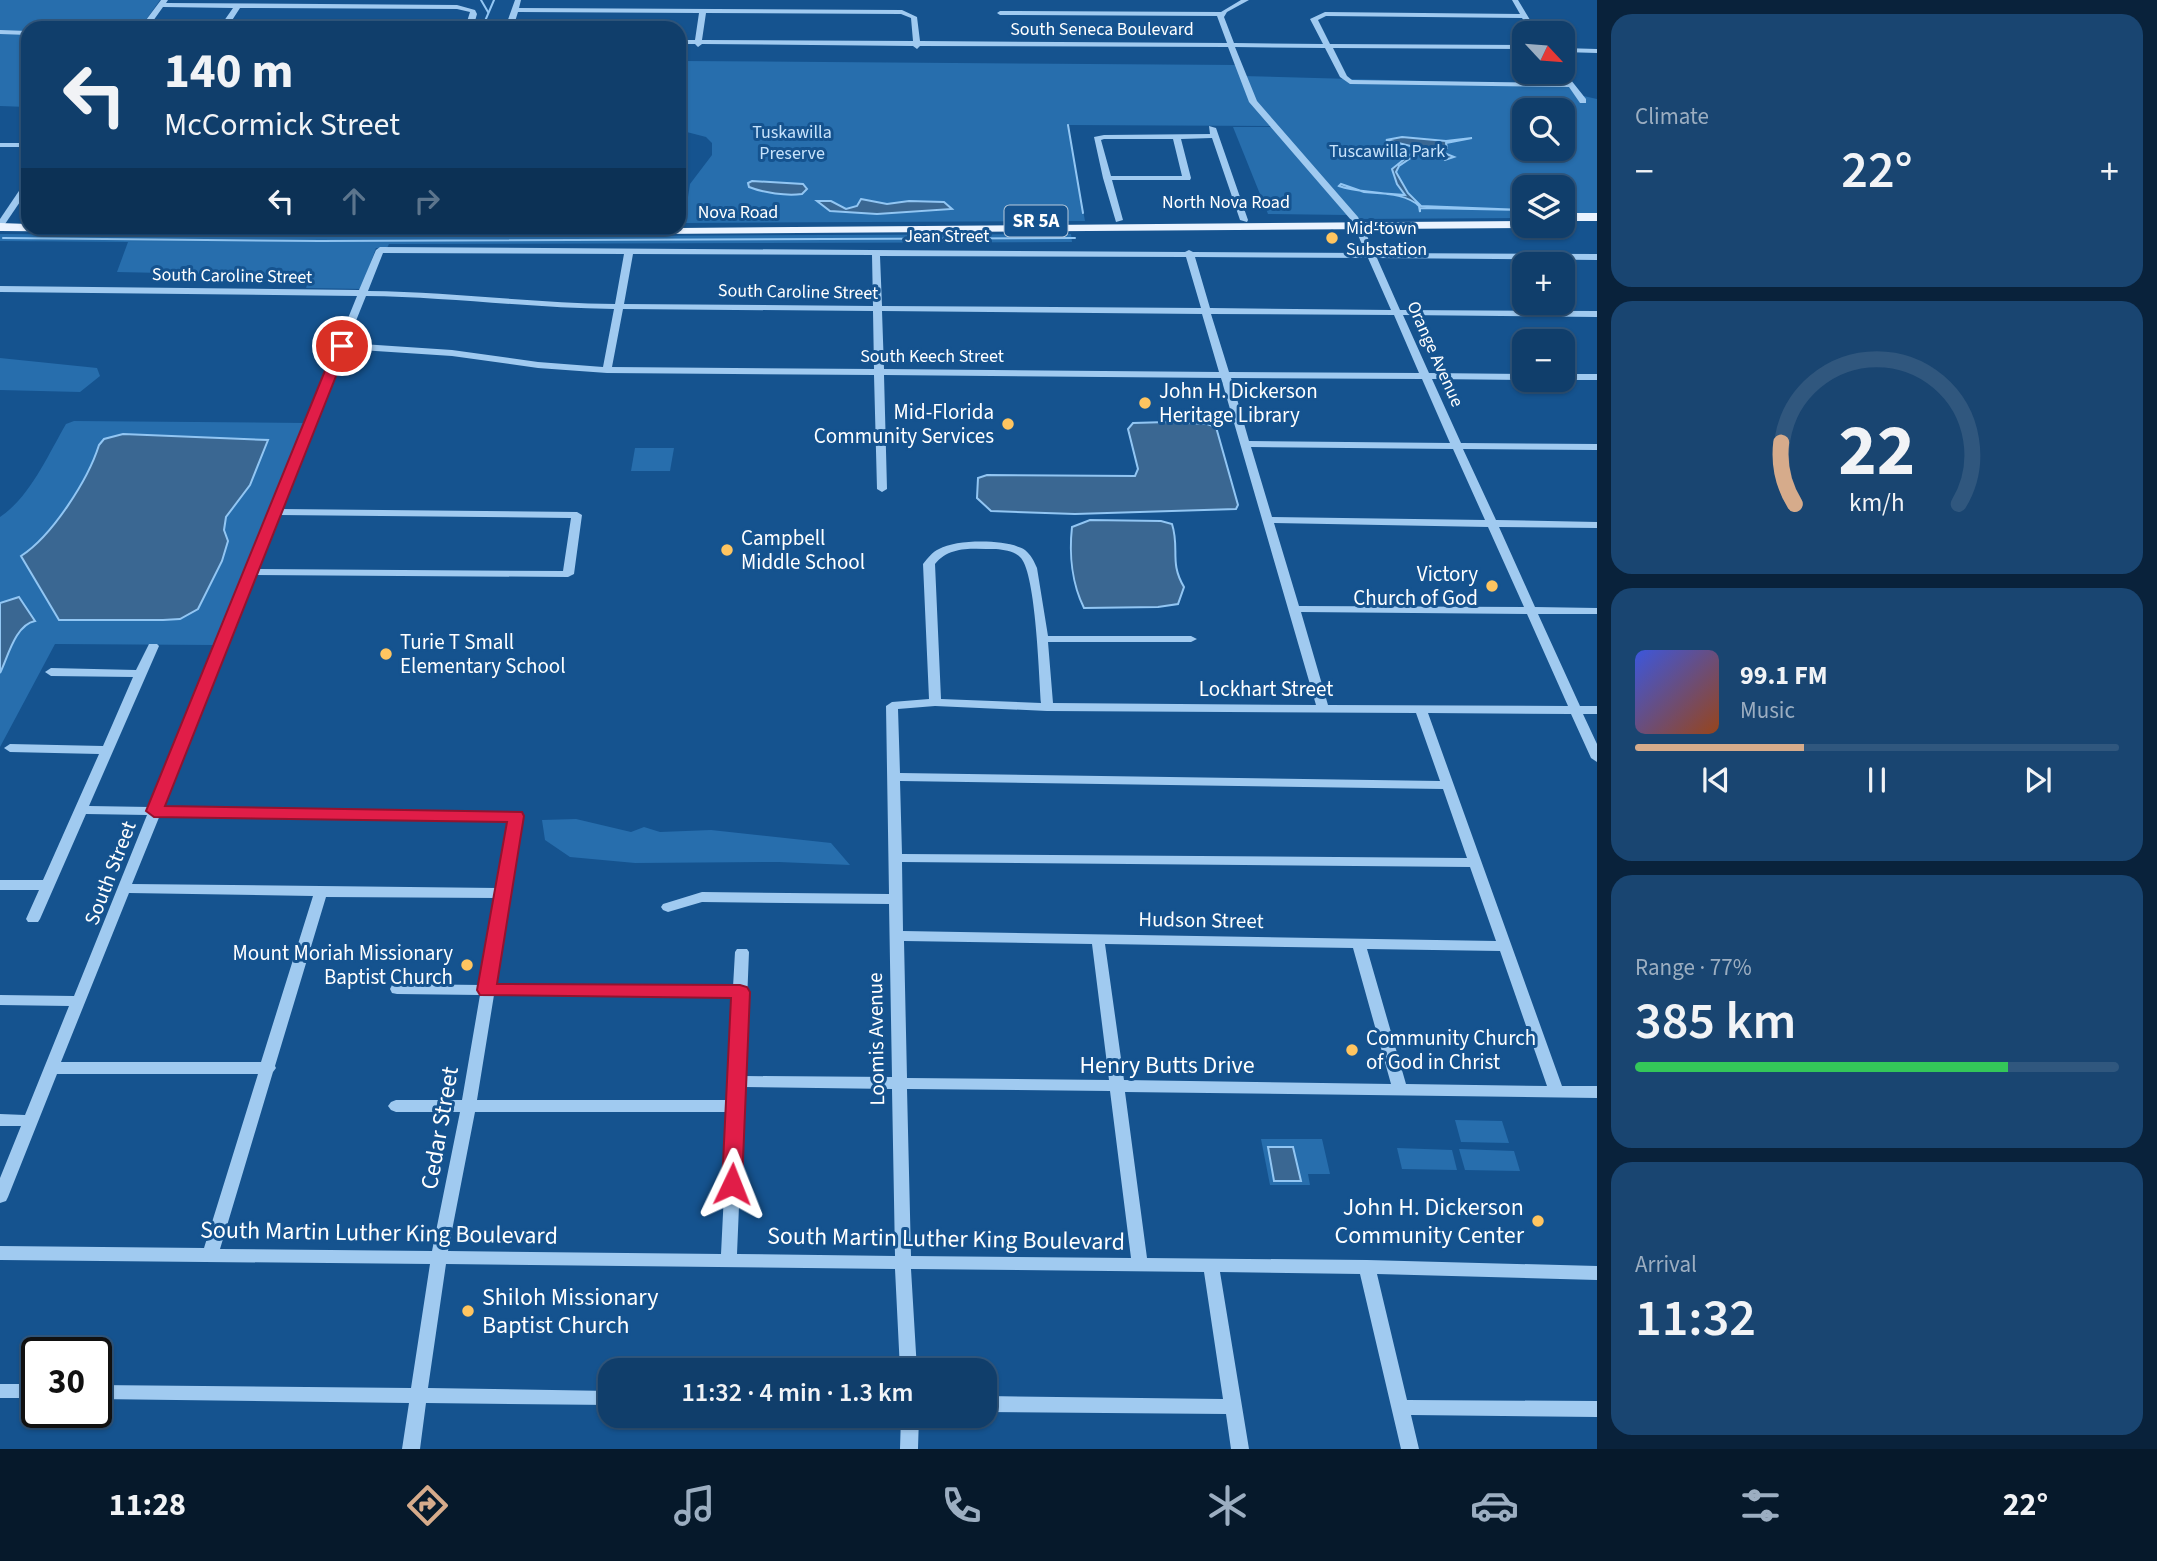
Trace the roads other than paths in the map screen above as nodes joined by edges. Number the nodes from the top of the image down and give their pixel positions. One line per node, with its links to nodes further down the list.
1 (519, 0): 6 (street)
2 (1246, 0): 8 (street)
3 (1515, 0): 10 (street)
4 (163, 3): 5 (street); 11 (street)
5 (238, 6): 12 (street); 13 (street)
6 (515, 10): 7 (street); 14 (street)
7 (703, 10): 19 (street); 20 (street)
8 (1221, 14): 9 (street); 21 (street, Orange Avenue)
9 (1005, 16)
10 (1524, 16): 15 (street); 22 (street)
11 (149, 21)
12 (228, 21)
13 (472, 21)
14 (511, 21)
15 (1527, 21)
16 (0, 32): 17 (street)
17 (21, 33)
18 (686, 43): 19 (street, South Seneca Boulevard)
19 (699, 44): 20 (street, South Seneca Boulevard)
20 (917, 45): 21 (street, South Seneca Boulevard)
21 (1231, 47): 22 (street, South Seneca Boulevard); 38 (street, Orange Avenue)
22 (1328, 47): 23 (street, South Seneca Boulevard); 26 (street)
23 (1512, 48)
24 (1575, 49): 25 (street)
25 (1596, 49)
26 (1571, 85): 27 (street)
27 (1583, 101)
28 (1176, 136): 31 (street); 31 (street); 36 (street)
29 (0, 145): 30 (street)
30 (21, 145)
31 (1107, 178): 42 (street)
32 (21, 194): 39 (street)
33 (1575, 217): 34 (main road)
34 (1597, 217)
35 (1512, 218): 38 (main road, North Nova Road / SR 5A)
36 (1244, 220): 38 (main road, North Nova Road / SR 5A); 42 (main road, North Nova Road / SR 5A)
37 (21, 221): 39 (main road)
38 (1356, 222): 42 (main road, North Nova Road / SR 5A); 44 (main road, North Nova Road / SR 5A); 53 (street, Orange Avenue)
39 (1, 223): 40 (main road, Nova Road / SR 5A)
40 (21, 223)
41 (686, 223): 47 (main road, Nova Road / SR 5A)
42 (1122, 224): 43 (main road, North Nova Road / SR 5A); 43 (main road, North Nova Road / SR 5A)
43 (929, 225): 47 (main road, Nova Road / SR 5A); 47 (main road, SR 5A)
44 (1512, 225)
45 (1575, 225): 46 (main road)
46 (1597, 225)
47 (809, 226): 48 (main road, Nova Road / SR 5A)
48 (686, 230)
49 (380, 250): 50 (street, Jean Street); 56 (street, South Street)
50 (629, 250): 51 (street, Jean Street); 57 (street)
51 (876, 251): 52 (street, Jean Street); 58 (street)
52 (1189, 253): 53 (street, Jean Street); 59 (street)
53 (1371, 255): 54 (street, Jean Street); 60 (street, Orange Avenue)
54 (1597, 257)
55 (0, 289): 56 (street, South Caroline Street)
56 (363, 292): 57 (street, South Caroline Street); 62 (street, South Street)
57 (618, 306): 58 (street, South Caroline Street); 63 (street)
58 (879, 309): 59 (street, South Caroline Street); 64 (street)
59 (1206, 312): 60 (street, South Caroline Street); 65 (street)
60 (1397, 313): 61 (street, South Caroline Street); 66 (street, Orange Avenue)
61 (1597, 314)
62 (342, 346): 63 (street, South Keech Street); 74 (street, South Street)
63 (607, 370): 64 (street, South Keech Street)
64 (880, 371): 65 (street, South Keech Street); 73 (street)
65 (1223, 374): 66 (street, South Keech Street); 70 (street)
66 (1425, 376): 67 (street, South Keech Street); 71 (street, Orange Avenue)
67 (1512, 377)
68 (1575, 377): 69 (street)
69 (1597, 377)
70 (1244, 444): 71 (street); 75 (street)
71 (1457, 446): 72 (street); 76 (street, Orange Avenue)
72 (1597, 447)
73 (882, 489)
74 (274, 512): 78 (street, South Street); 78 (street)
75 (1268, 520): 76 (street); 79 (street)
76 (1492, 524): 77 (street); 80 (street, Orange Avenue)
77 (1597, 525)
78 (251, 572): 100 (street, South Street)
79 (1294, 609): 80 (street); 90 (street)
80 (1531, 610): 81 (street); 92 (street, Orange Avenue)
81 (1597, 611)
82 (1042, 639): 83 (street); 87 (street); 89 (street)
83 (1191, 639)
84 (152, 646): 86 (street)
85 (51, 672): 86 (street)
86 (140, 674): 95 (street)
87 (935, 702): 88 (street, Lockhart Street); 89 (street, Lockhart Street)
88 (892, 706): 97 (street, Loomis Avenue)
89 (1047, 707): 90 (street, Lockhart Street)
90 (1323, 708): 91 (street, Lockhart Street)
91 (1422, 710): 92 (street, Lockhart Street); 98 (street)
92 (1575, 710): 93 (street, Lockhart Street); 96 (street, Orange Avenue)
93 (1597, 710)
94 (10, 748): 95 (street)
95 (107, 750): 99 (street)
96 (1597, 758)
97 (893, 777): 98 (street); 101 (street, Loomis Avenue)
98 (1448, 785): 102 (street)
99 (81, 810): 100 (street); 104 (street)
100 (154, 811): 105 (street, South Street); 107 (street, Cedar Street)
101 (895, 858): 102 (street); 108 (street, Loomis Avenue)
102 (1476, 863): 114 (street)
103 (0, 885): 104 (street)
104 (48, 885): 110 (street)
105 (126, 888): 106 (street); 120 (street, South Street)
106 (321, 892): 107 (street); 122 (street)
107 (505, 893): 117 (street, Cedar Street)
108 (895, 899): 109 (street); 111 (street, Loomis Avenue)
109 (668, 907)
110 (33, 919)
111 (896, 936): 112 (street, Hudson Street); 124 (street, Loomis Avenue)
112 (1098, 940): 113 (street, Hudson Street); 125 (street)
113 (1359, 944): 114 (street, Hudson Street); 126 (street)
114 (1504, 946): 127 (street)
115 (742, 952): 118 (street)
116 (397, 989): 117 (street)
117 (486, 990): 118 (street); 130 (street, Cedar Street)
118 (740, 992): 123 (street)
119 (0, 1000): 120 (street)
120 (79, 1002): 121 (street, South Street)
121 (52, 1068): 122 (street); 133 (street, South Street)
122 (269, 1068): 136 (street)
123 (736, 1081): 124 (street, Henry Butts Drive); 131 (street)
124 (899, 1084): 125 (street, Henry Butts Drive); 139 (street, Loomis Avenue)
125 (1118, 1088): 126 (street, Henry Butts Drive); 140 (street)
126 (1400, 1089): 127 (street, Henry Butts Drive)
127 (1557, 1092): 128 (street, Henry Butts Drive)
128 (1597, 1092)
129 (396, 1106): 130 (street)
130 (469, 1106): 131 (street); 137 (street, Cedar Street)
131 (735, 1106): 138 (street)
132 (0, 1120): 133 (street)
133 (31, 1121): 134 (street, South Street)
134 (0, 1198)
135 (0, 1253): 136 (street, South Martin Luther King Boulevard)
136 (210, 1255): 137 (street, South Martin Luther King Boulevard)
137 (439, 1258): 138 (street, South Martin Luther King Boulevard); 148 (street, Cedar Street)
138 (729, 1261): 139 (street, South Martin Luther King Boulevard)
139 (903, 1264): 140 (street, South Martin Luther King Boulevard); 144 (street, Loomis Avenue)
140 (1140, 1266): 141 (street, South Martin Luther King Boulevard)
141 (1211, 1266): 142 (street, South Martin Luther King Boulevard); 151 (street)
142 (1367, 1267): 143 (street, South Martin Luther King Boulevard); 152 (street)
143 (1597, 1273)
144 (907, 1358)
145 (0, 1391): 146 (street)
146 (21, 1391)
147 (112, 1392): 148 (street)
148 (420, 1395): 149 (street); 155 (street, Cedar Street)
149 (598, 1398)
150 (997, 1404): 151 (street)
151 (1233, 1407): 157 (street)
152 (1399, 1407): 153 (street); 158 (street)
153 (1597, 1409)
154 (910, 1428): 156 (street)
155 (411, 1449)
156 (909, 1449)
157 (1240, 1449)
158 (1410, 1449)

